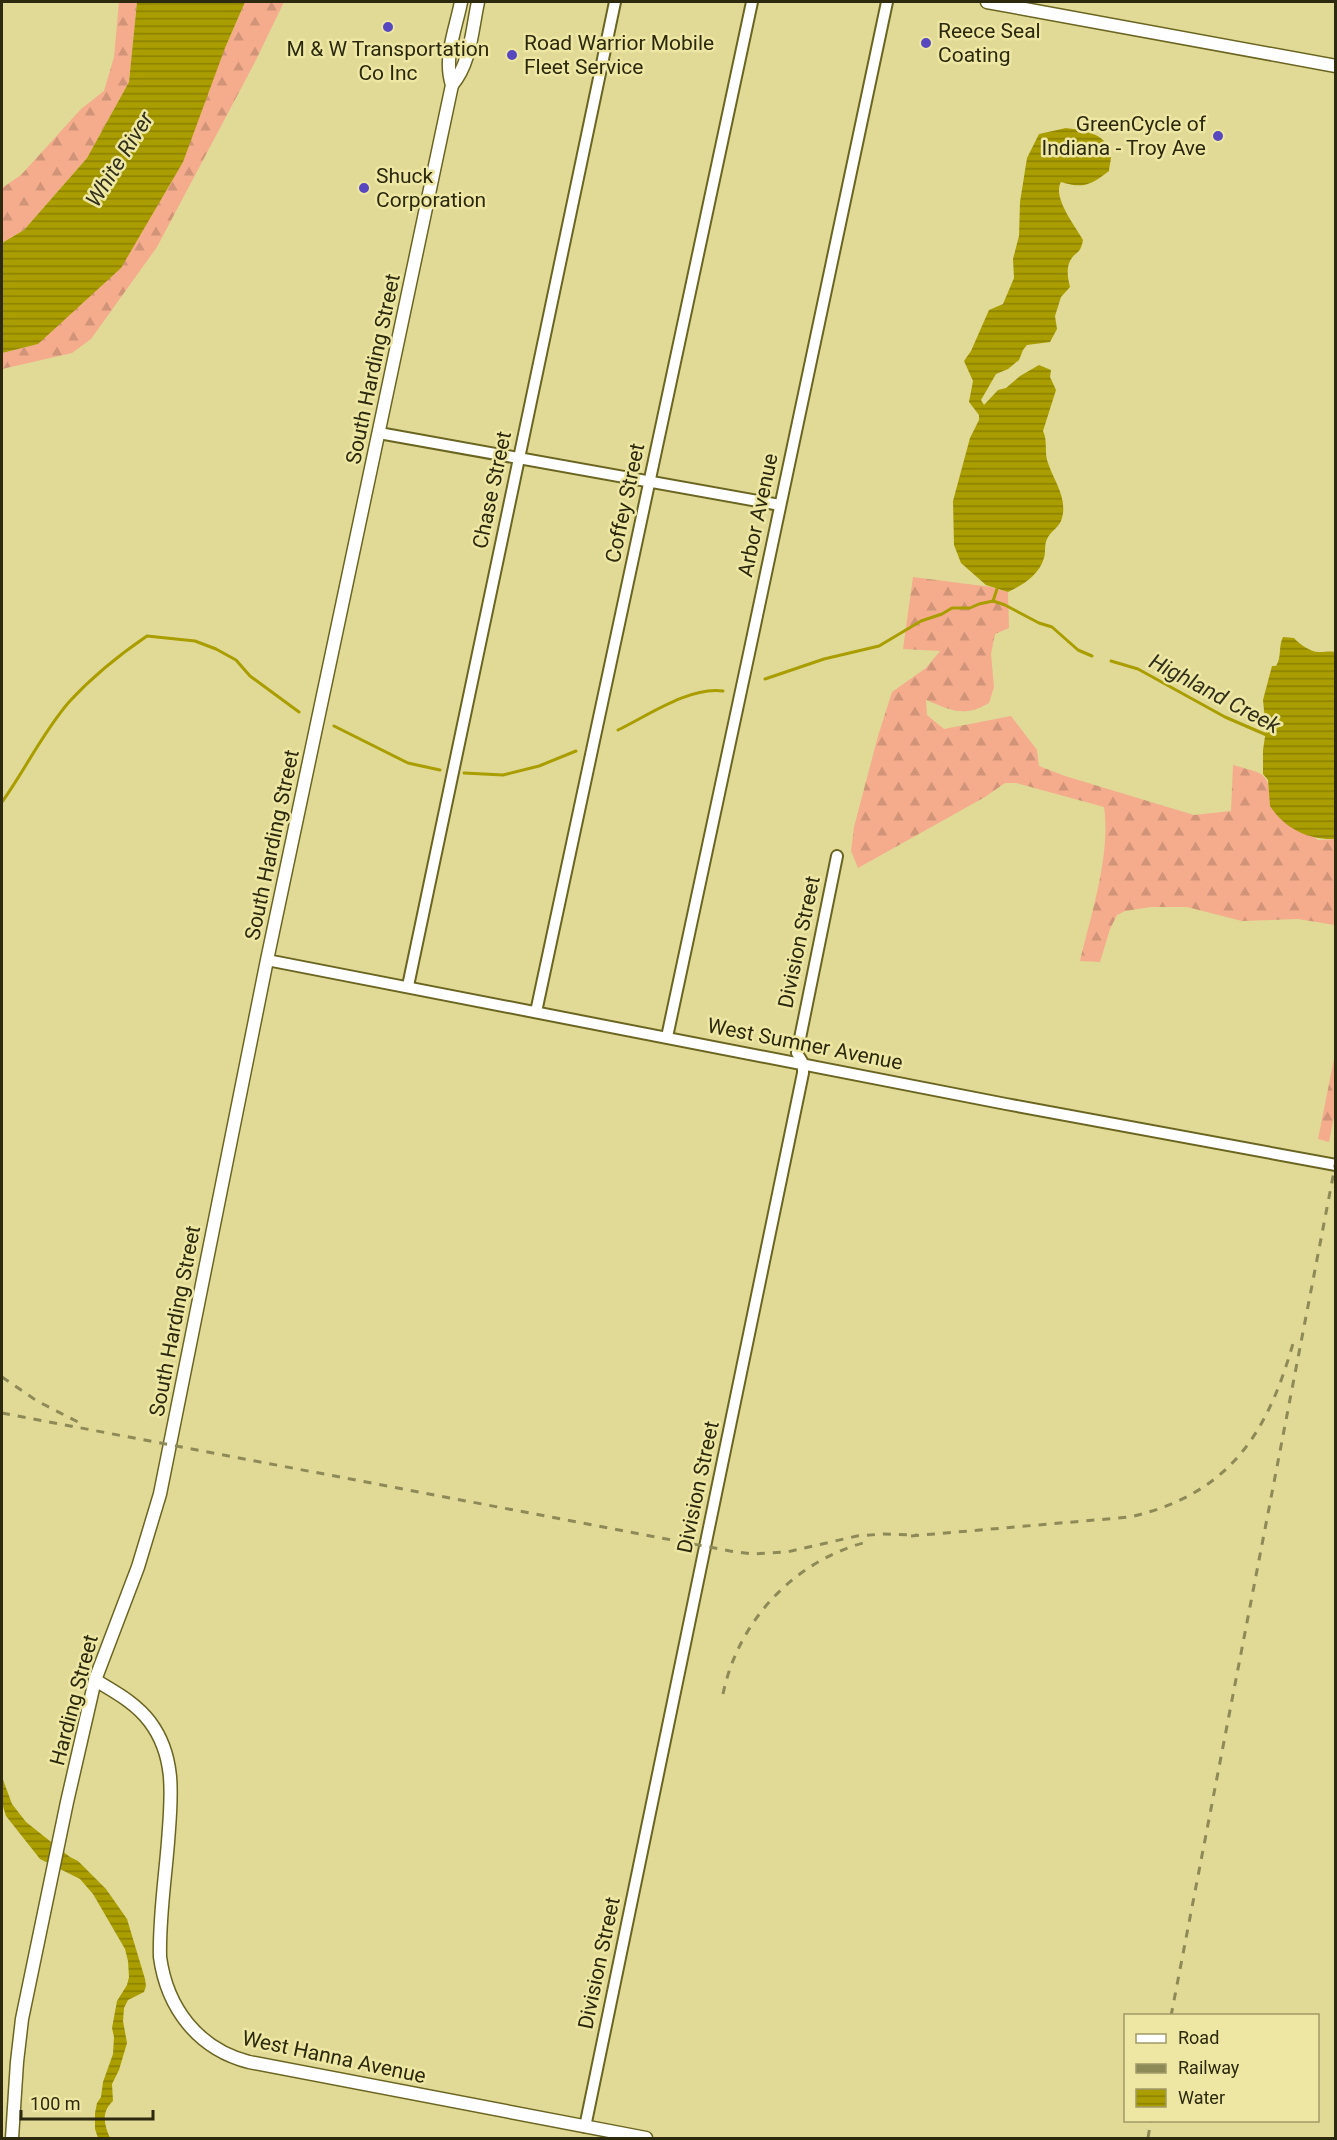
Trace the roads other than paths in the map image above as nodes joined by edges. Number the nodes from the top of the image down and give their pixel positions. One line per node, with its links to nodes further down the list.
1 (461, 2): 9 (main road)
2 (478, 2): 9 (main road)
3 (615, 2): 11 (street, Chase Street)
4 (752, 2): 12 (street, Coffey Street)
5 (887, 2): 13 (street, Arbor Avenue)
6 (987, 2): 7 (main road)
7 (1016, 4): 8 (main road)
8 (1335, 66)
9 (452, 85): 10 (main road, South Harding Street)
10 (379, 433): 11 (street); 15 (main road, South Harding Street)
11 (519, 458): 12 (street); 16 (street, Chase Street)
12 (650, 482): 13 (street); 17 (street, Coffey Street)
13 (780, 505): 18 (street, Arbor Avenue)
14 (837, 856): 19 (street, Division Street)
15 (267, 960): 16 (street, West Sumner Avenue); 21 (main road, South Harding Street)
16 (408, 986): 17 (street, West Sumner Avenue)
17 (536, 1012): 18 (street, West Sumner Avenue)
18 (667, 1037): 19 (street, West Sumner Avenue)
19 (802, 1063): 20 (street, West Sumner Avenue); 23 (street, Division Street)
20 (1335, 1165)
21 (121, 1610): 22 (main road, Harding Street)
22 (95, 1680): 23 (main road, West Hanna Avenue); 24 (main road, Harding Street)
23 (585, 2127): 25 (main road, West Hanna Avenue)
24 (12, 2139)
25 (646, 2139)

